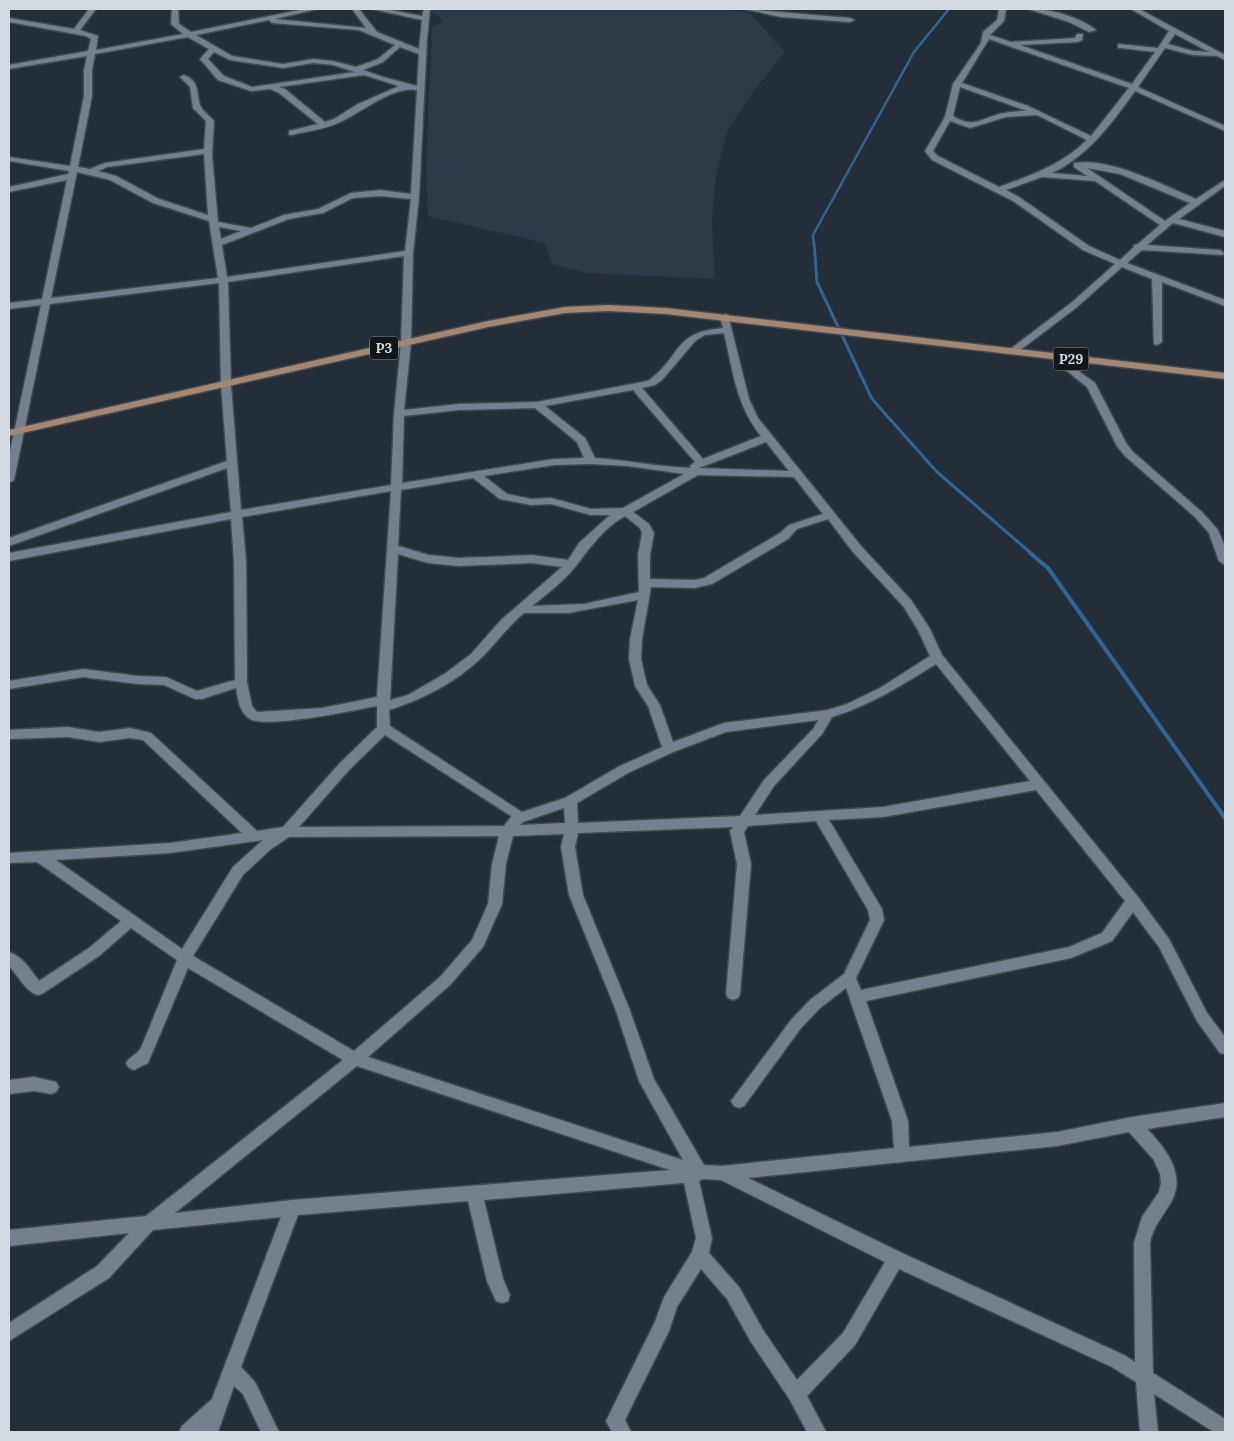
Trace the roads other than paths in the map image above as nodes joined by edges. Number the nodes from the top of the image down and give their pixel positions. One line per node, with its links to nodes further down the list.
1 (92, 9): 19 (street)
2 (175, 9): 21 (street)
3 (307, 9): 14 (street); 16 (street)
4 (356, 9): 20 (street)
5 (376, 9): 11 (street)
6 (748, 9): 15 (street)
7 (1002, 9): 22 (street)
8 (1032, 9): 17 (street)
9 (1134, 9): 12 (street)
10 (1157, 9): 12 (street)
11 (426, 14): 30 (street)
12 (1147, 15): 18 (street)
13 (9, 20): 19 (street)
14 (259, 20): 16 (street); 21 (street)
15 (850, 20)
16 (323, 25): 20 (street)
17 (1092, 30)
18 (1173, 30): 27 (street); 31 (street)
19 (76, 31): 29 (street)
20 (373, 32): 25 (street)
21 (188, 34): 28 (street); 29 (street)
22 (987, 36): 24 (street); 35 (street)
23 (1080, 36): 24 (street)
24 (1009, 43): 37 (street)
25 (399, 44): 30 (street); 33 (street)
26 (1121, 46): 27 (street)
27 (1161, 48): 31 (street); 37 (street)
28 (212, 50): 33 (street); 38 (street)
29 (92, 51): 32 (street); 51 (street)
30 (422, 53): 39 (street)
31 (1223, 56)
32 (9, 66)
33 (361, 71): 36 (street); 38 (street)
34 (184, 77): 46 (street)
35 (957, 84): 40 (street); 41 (street)
36 (405, 86): 39 (street); 42 (street)
37 (1133, 87): 43 (street); 45 (street)
38 (273, 88): 42 (street)
39 (420, 89): 57 (street)
40 (1038, 113): 41 (street); 45 (street)
41 (949, 118): 56 (street)
42 (324, 125): 44 (street)
43 (1225, 129)
44 (292, 133)
45 (1090, 139): 48 (street)
46 (209, 151): 50 (street); 59 (street)
47 (9, 159): 51 (street)
48 (1068, 159): 49 (street); 52 (street)
49 (1077, 165): 53 (street); 58 (street)
50 (91, 172): 51 (street); 59 (street)
51 (73, 173): 55 (street); 70 (street)
52 (1040, 174): 53 (street); 56 (street)
53 (1097, 179): 60 (street)
54 (1225, 182): 58 (street)
55 (9, 189)
56 (999, 190): 67 (street)
57 (415, 197): 61 (street); 65 (street)
58 (1195, 202): 60 (street)
59 (213, 221): 61 (street); 63 (street)
60 (1168, 223): 62 (street); 64 (street)
61 (250, 230): 63 (street)
62 (1225, 234)
63 (218, 244): 69 (street)
64 (1138, 247): 66 (street); 67 (street)
65 (409, 253): 69 (street); 76 (street)
66 (1220, 253)
67 (1119, 263): 68 (street); 78 (street)
68 (1157, 276): 71 (street); 77 (street)
69 (223, 280): 70 (street); 81 (street)
70 (45, 302): 72 (street); 85 (street)
71 (1225, 302)
72 (9, 306)
73 (725, 317): 74 (street); 75 (main road, P3); 76 (main road, P3)
74 (727, 330): 82 (street); 86 (street)
75 (918, 339): 78 (main road, P29)
76 (406, 342): 81 (main road, P3); 84 (street)
77 (1157, 342)
78 (1012, 352): 79 (main road, P29)
79 (1055, 358): 80 (main road, P29); 97 (street)
80 (1225, 376)
81 (226, 385): 85 (main road, P3); 88 (street)
82 (635, 386): 83 (street); 89 (street)
83 (537, 405): 84 (street); 87 (street)
84 (399, 414): 93 (street)
85 (13, 432): 92 (street)
86 (766, 438): 89 (street); 90 (street)
87 (591, 461): 89 (street); 91 (street)
88 (233, 462): 95 (street); 98 (street)
89 (694, 469): 90 (street); 94 (street)
90 (794, 474): 96 (street)
91 (475, 475): 93 (street); 94 (street)
92 (9, 480)
93 (397, 487): 95 (street); 99 (street)
94 (626, 511): 102 (street); 103 (street)
95 (237, 514): 100 (street); 106 (street)
96 (830, 515): 103 (street); 105 (street)
97 (1220, 533): 101 (street)
98 (9, 542)
99 (392, 548): 102 (street); 108 (street)
100 (9, 557)
101 (1225, 561)
102 (571, 564): 104 (street)
103 (644, 588): 104 (street); 112 (street)
104 (521, 610): 108 (street)
105 (937, 657): 109 (street); 113 (street)
106 (241, 682): 107 (street); 108 (street)
107 (9, 684)
108 (383, 703): 110 (street)
109 (828, 714): 112 (street); 117 (street)
110 (384, 728): 116 (street); 120 (street)
111 (9, 734): 121 (street)
112 (669, 749): 114 (street)
113 (1038, 785): 115 (street); 124 (street)
114 (570, 801): 116 (street); 118 (street)
115 (820, 816): 117 (street); 128 (street)
116 (518, 818): 119 (street)
117 (744, 821): 118 (street); 129 (street)
118 (572, 828): 119 (street); 141 (street)
119 (507, 831): 120 (street); 132 (street)
120 (287, 832): 121 (street); 126 (street)
121 (255, 836): 122 (street)
122 (41, 857): 123 (street); 125 (street)
123 (9, 858)
124 (1133, 901): 130 (street); 131 (street)
125 (131, 920): 126 (street); 127 (street)
126 (185, 957): 132 (street); 133 (street)
127 (9, 958)
128 (849, 978): 130 (street); 136 (street)
129 (734, 994)
130 (856, 997): 139 (street)
131 (1225, 1048)
132 (355, 1059): 141 (street); 144 (street)
133 (134, 1063)
134 (9, 1087): 135 (street)
135 (51, 1087)
136 (739, 1101)
137 (1225, 1110): 138 (street)
138 (1132, 1124): 139 (street); 151 (street)
139 (902, 1154): 140 (street)
140 (722, 1173): 141 (street); 147 (street)
141 (694, 1174): 142 (street); 146 (street)
142 (474, 1193): 143 (street); 148 (street)
143 (292, 1208): 144 (street); 150 (street)
144 (148, 1224): 145 (street); 149 (street)
145 (9, 1238)
146 (700, 1255): 152 (street); 158 (street)
147 (896, 1259): 151 (street); 152 (street)
148 (502, 1295)
149 (9, 1333)
150 (232, 1371): 153 (street); 157 (street)
151 (1144, 1378): 154 (street); 160 (street)
152 (796, 1394): 159 (street)
153 (221, 1402): 155 (street); 156 (street)
154 (1225, 1429)
155 (188, 1432)
156 (209, 1432)
157 (270, 1432)
158 (622, 1432)
159 (817, 1432)
160 (1149, 1432)

